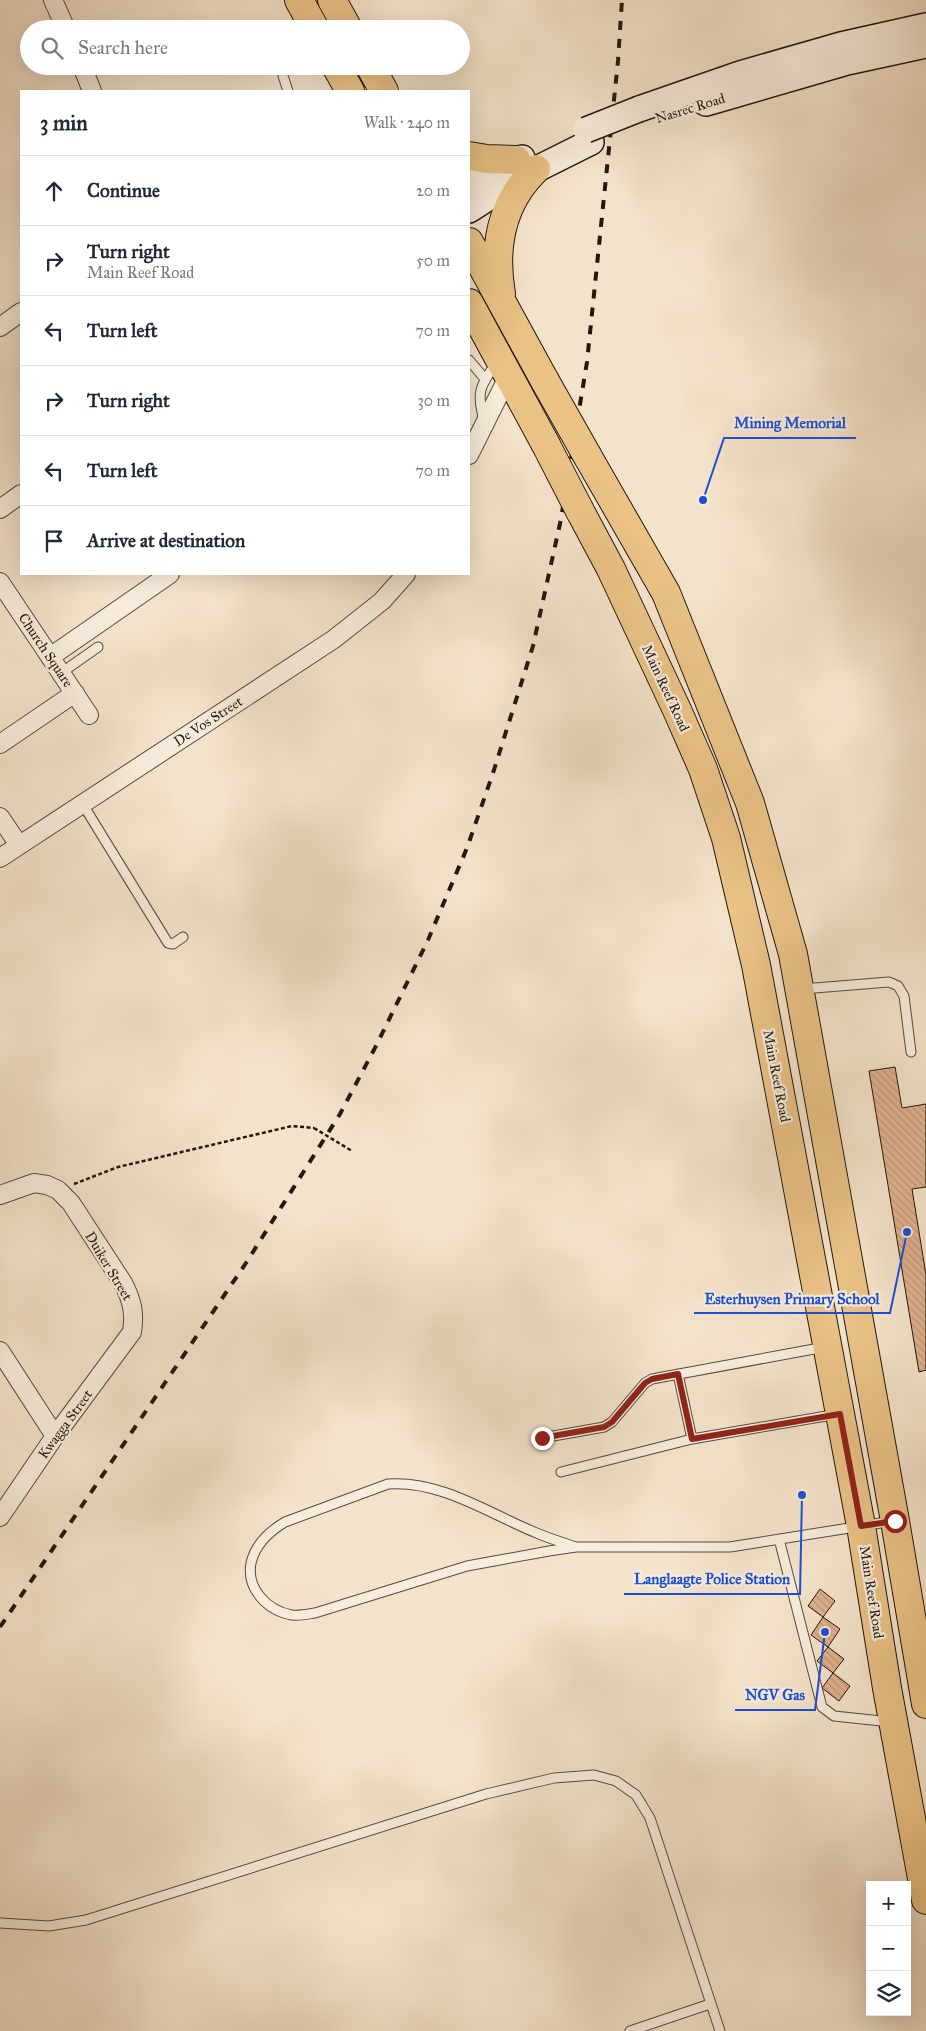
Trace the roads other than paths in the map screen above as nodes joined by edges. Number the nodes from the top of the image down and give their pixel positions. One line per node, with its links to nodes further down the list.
1 (53, 0): 4 (street)
2 (299, 0): 5 (main road)
3 (332, 0): 6 (main road)
4 (62, 20)
5 (310, 20)
6 (343, 20)
7 (926, 26): 17 (main road, Nasrec Road)
8 (926, 44): 17 (main road, Nasrec Road)
9 (86, 75): 13 (street)
10 (341, 75): 15 (main road)
11 (375, 75): 16 (main road)
12 (283, 76): 14 (lane)
13 (92, 90)
14 (288, 90)
15 (349, 90)
16 (383, 90)
17 (641, 115): 19 (main road, Nasrec Road)
18 (470, 156): 19 (main road)
19 (526, 165): 20 (main road, Nasrec Road); 21 (main road, Nasrec Road); 24 (main road)
20 (470, 185)
21 (470, 209)
22 (470, 244): 24 (main road)
23 (470, 305): 28 (main road, Main Reef Road)
24 (503, 307): 48 (main road, bridge)
25 (20, 313): 26 (street)
26 (0, 327)
27 (470, 360): 28 (lane)
28 (498, 371): 29 (street); 29 (lane); 53 (main road, Main Reef Road, bridge)
29 (484, 424): 30 (street)
30 (470, 453)
31 (20, 495): 32 (street)
32 (0, 509)
33 (169, 575): 38 (street)
34 (404, 575): 35 (street, De Vos Street)
35 (390, 581): 43 (street, De Vos Street)
36 (0, 582): 38 (street, Church Square)
37 (98, 647): 39 (lane)
38 (50, 657): 39 (street, Church Square)
39 (61, 673): 40 (street, Church Square)
40 (74, 693): 41 (street, Church Square); 42 (street, Church Square)
41 (89, 714)
42 (0, 744)
43 (82, 803): 45 (street, De Vos Street); 47 (lane)
44 (0, 817): 45 (street)
45 (19, 845): 46 (street, De Vos Street)
46 (0, 858)
47 (183, 937)
48 (800, 989): 49 (lane); 51 (main road)
49 (911, 1052)
50 (0, 1195): 52 (street, Duiker Street)
51 (859, 1319): 53 (main road); 56 (main road)
52 (132, 1332): 58 (street, Kwagga Street)
53 (826, 1336): 55 (lane); 57 (main road, Main Reef Road)
54 (0, 1351): 58 (street)
55 (678, 1374): 59 (lane); 60 (lane)
56 (874, 1400): 57 (main road); 63 (main road)
57 (839, 1410): 60 (lane); 64 (main road, Main Reef Road)
58 (55, 1436): 62 (street, Kwagga Street)
59 (542, 1438)
60 (692, 1439): 61 (lane)
61 (562, 1472)
62 (0, 1516)
63 (895, 1521): 64 (lane); 67 (main road)
64 (861, 1526): 65 (lane); 68 (main road, Main Reef Road)
65 (779, 1539): 66 (lane); 68 (lane)
66 (576, 1547): 66 (lane)
67 (926, 1704)
68 (894, 1722): 69 (main road, Main Reef Road)
69 (926, 1900)
70 (0, 1923): 71 (lane)
71 (710, 2004): 72 (lane); 73 (lane)
72 (630, 2031)
73 (720, 2031)

